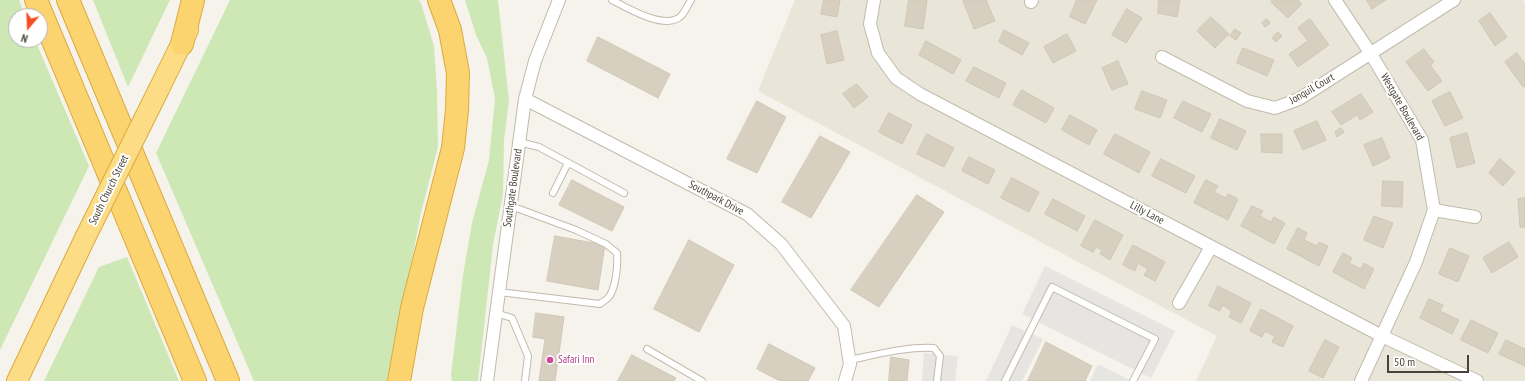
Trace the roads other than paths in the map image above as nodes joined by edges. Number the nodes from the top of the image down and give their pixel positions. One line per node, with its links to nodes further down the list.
1 (36, 0): 31 (highway)
2 (68, 0): 32 (highway)
3 (194, 0): 12 (highway)
4 (203, 0): 12 (highway, South Church Street)
5 (439, 0): 33 (highway)
6 (559, 0): 15 (street, Southgate Boulevard)
7 (612, 0): 8 (lane)
8 (690, 0)
9 (874, 0): 23 (street, Lilly Lane)
10 (1335, 0): 13 (street, Westgate Boulevard)
11 (1454, 0): 13 (street, Jonquil Court)
12 (182, 44): 30 (highway, South Church Street, bridge)
13 (1370, 54): 14 (street, Jonquil Court); 21 (street, Westgate Boulevard)
14 (1162, 57)
15 (525, 99): 16 (street, Southgate Boulevard); 29 (street, Southpark Drive)
16 (519, 142): 17 (lane); 20 (street, Southgate Boulevard)
17 (568, 163): 18 (lane); 19 (lane)
18 (553, 193)
19 (624, 193)
20 (511, 206): 24 (street, Southgate Boulevard); 24 (lane)
21 (1434, 210): 22 (street); 27 (street, Westgate Boulevard)
22 (1475, 217)
23 (1211, 247): 25 (street); 27 (street, Lilly Lane)
24 (499, 292): 26 (street, Southgate Boulevard)
25 (1179, 303)
26 (496, 312): 34 (street, Southgate Boulevard); 35 (lane)
27 (1382, 336): 41 (street, Westgate Boulevard); 42 (street, Lilly Lane)
28 (647, 349): 36 (lane)
29 (849, 360): 37 (street, Southpark Drive); 38 (lane)
30 (17, 381)
31 (196, 381)
32 (228, 381)
33 (399, 381)
34 (487, 381)
35 (525, 381)
36 (702, 381)
37 (845, 381)
38 (937, 381)
39 (1005, 381): 40 (lane)
40 (1133, 381)
41 (1361, 381)
42 (1477, 381)

